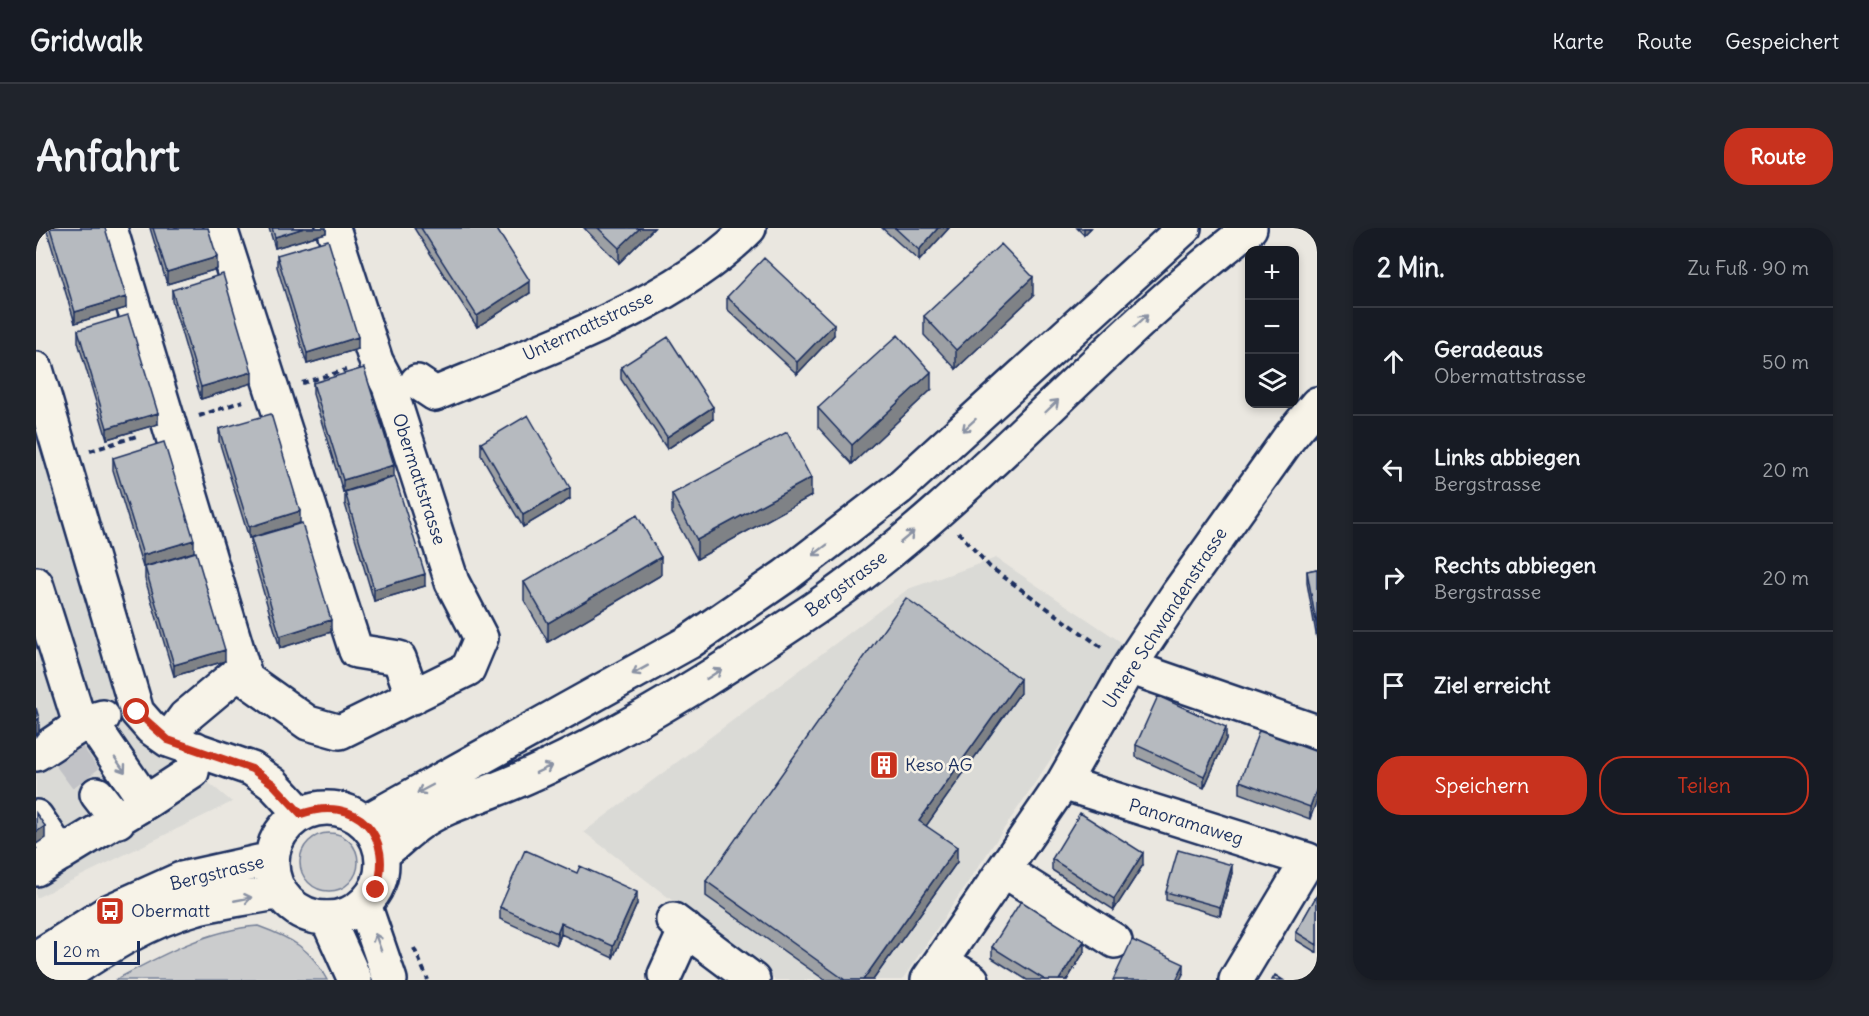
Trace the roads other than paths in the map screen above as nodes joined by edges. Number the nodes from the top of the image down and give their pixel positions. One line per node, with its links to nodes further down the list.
1 (110, 228): 12 (main road)
2 (220, 228): 13 (main road)
3 (333, 228): 13 (main road, Obermattstrasse)
4 (749, 228): 8 (main road, Untermattstrasse)
5 (1184, 228): 24 (main road, one-way to 24)
6 (1250, 228): 25 (main road, Bergstrasse, one-way to 6)
7 (36, 369): 14 (main road)
8 (417, 382)
9 (1317, 404): 11 (main road, Untere Schwandenstrasse)
10 (36, 584): 16 (main road)
11 (1129, 667): 15 (main road); 18 (main road, Untere Schwandenstrasse)
12 (246, 679): 13 (main road, Obermattstrasse); 17 (main road)
13 (413, 697)
14 (137, 712): 16 (main road); 17 (main road)
15 (1317, 732)
16 (61, 743): 20 (main road, one-way to 20)
17 (182, 744): 20 (main road); 21 (main road)
18 (1064, 783): 26 (main road, Panoramaweg); 29 (main road, Untere Schwandenstrasse)
19 (97, 794): 23 (main road)
20 (146, 802): 23 (main road)
21 (301, 814): 24 (main road); 27 (main road, Bergstrasse)
22 (36, 817): 28 (main road)
23 (118, 821): 28 (main road)
24 (365, 822): 25 (main road)
25 (382, 854): 31 (main road)
26 (1313, 855): 42 (main road, Panoramaweg)
27 (272, 859): 30 (main road, Bergstrasse); 34 (main road, Bergstrasse)
28 (49, 862)
29 (1005, 872): 33 (main road); 35 (main road, Untere Schwandenstrasse)
30 (280, 892): 32 (main road, Bergstrasse); 37 (main road, Bergstrasse, one-way to 30)
31 (364, 904): 32 (main road); 39 (main road, one-way to 31)
32 (327, 918): 38 (main road)
33 (1115, 940)
34 (36, 958)
35 (934, 970): 41 (main road, Untere Schwandenstrasse)
36 (665, 975): 40 (main road)
37 (57, 980)
38 (355, 980)
39 (390, 980)
40 (753, 980)
41 (972, 980)
42 (1236, 980)

